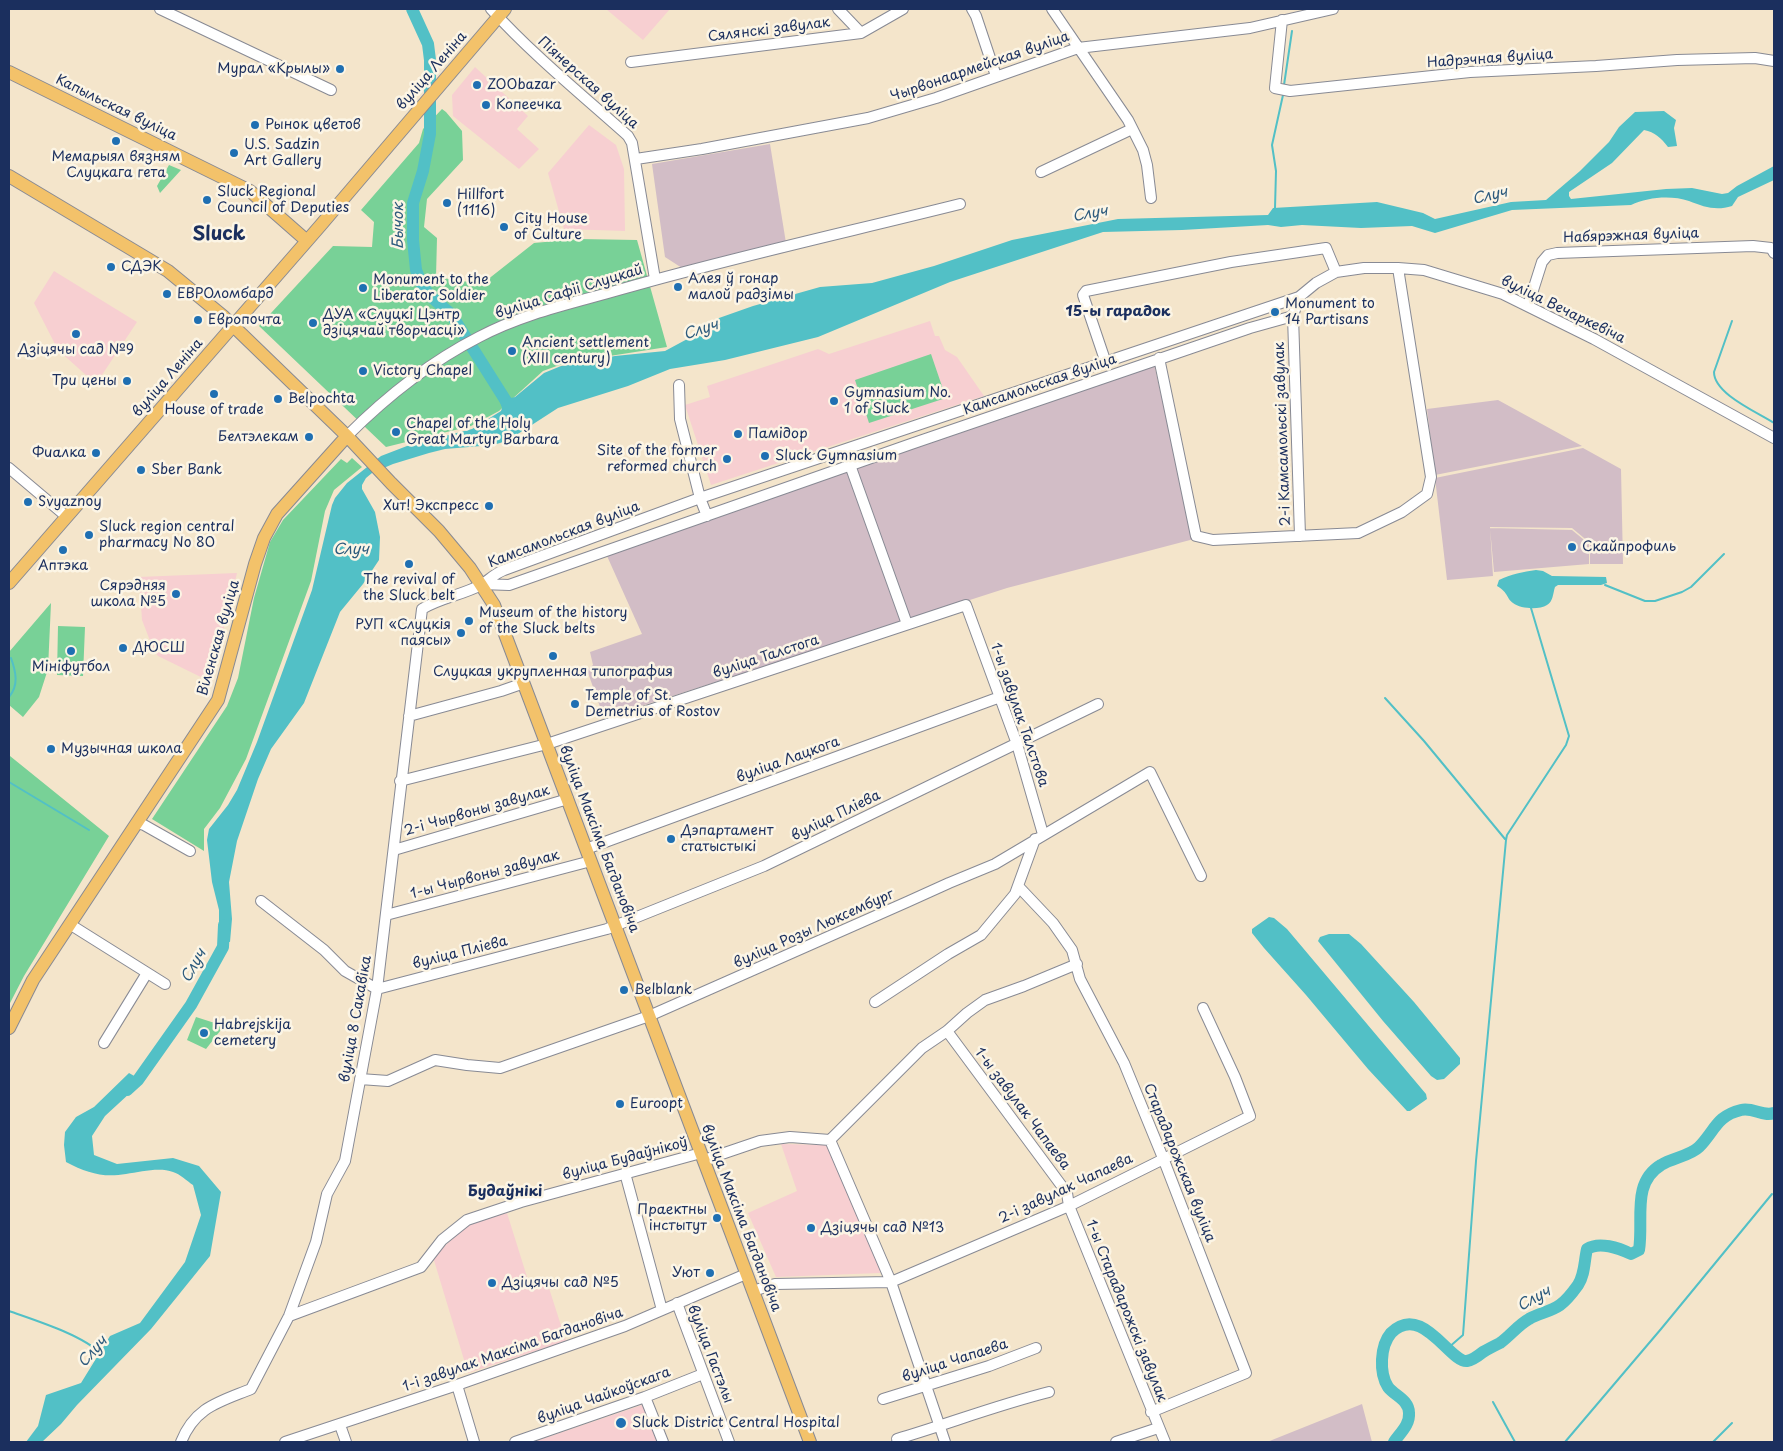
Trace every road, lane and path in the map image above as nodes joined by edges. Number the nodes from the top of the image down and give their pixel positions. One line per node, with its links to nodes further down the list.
1 (160, 9): 15 (street)
2 (838, 9): 9 (street)
3 (904, 9): 9 (street, Сялянскі завулак)
4 (972, 9): 14 (street)
5 (1052, 9): 10 (street)
6 (1333, 9): 8 (street, Чырвонаармейская вуліца)
7 (498, 11): 17 (street, Піянерская вуліца); 22 (main road, вуліца Леніна)
8 (1282, 20): 10 (street, Чырвонаармейская вуліца); 11 (street, Надрэчная вуліца)
9 (861, 33): 12 (street, Сялянскі завулак)
10 (1078, 48): 14 (street, Чырвонаармейская вуліца); 16 (street)
11 (1774, 61)
12 (631, 62)
13 (9, 72): 22 (main road, Капыльская вуліца)
14 (996, 76): 17 (street, Чырвонаармейская вуліца)
15 (331, 90)
16 (1132, 129): 18 (street); 20 (street)
17 (636, 159): 26 (street, Піянерская вуліца)
18 (1041, 172)
19 (9, 176): 30 (main road)
20 (1151, 198)
21 (960, 204): 26 (street)
22 (307, 241): 30 (main road, вуліца Леніна)
23 (1773, 251): 28 (street, Набярэжная вуліца)
24 (1398, 268): 25 (street, вуліца Вечаркевіча); 28 (street, вуліца Вечаркевіча); 41 (street, 2-і Камсамольскі завулак)
25 (1336, 272): 27 (street); 32 (street)
26 (655, 279): 34 (street, вуліца Сафіі Слуцкай)
27 (1299, 297): 29 (street, 2-і Камсамольскі завулак); 32 (street, Камсамольская вуліца)
28 (1528, 306): 35 (street, вуліца Вечаркевіча)
29 (1293, 316): 31 (street, Камсамольская вуліца); 41 (street, 2-і Камсамольскі завулак)
30 (233, 325): 34 (main road, вуліца Максіма Багдановіча); 40 (main road, вуліца Леніна)
31 (1159, 358): 36 (street, Камсамольская вуліца); 41 (street)
32 (1106, 363): 38 (street, Камсамольская вуліца)
33 (679, 385): 38 (street)
34 (347, 436): 43 (main road, вуліца Максіма Багдановіча); 54 (main road, Віленская вуліца)
35 (1774, 438)
36 (850, 465): 39 (street, Камсамольская вуліца); 45 (street)
37 (9, 468): 40 (street)
38 (700, 498): 39 (street); 43 (street, Камсамольская вуліца)
39 (707, 516): 43 (street, Камсамольская вуліца)
40 (67, 517): 42 (main road, вуліца Леніна)
41 (1300, 536)
42 (9, 583)
43 (482, 584): 46 (main road, вуліца Максіма Багдановіча); 49 (street, вуліца 8 Сакавіка)
44 (966, 604): 45 (street, вуліца Талстога); 47 (street, 1-ы завулак Талстова)
45 (907, 624): 50 (street, вуліца Талстога)
46 (524, 683): 49 (street); 50 (main road, вуліца Максіма Багдановіча)
47 (1000, 697): 51 (street, 1-ы завулак Талстова); 58 (street, вуліца Лацкога)
48 (1098, 704): 51 (street, вуліца Пліева)
49 (409, 716): 52 (street, вуліца 8 Сакавіка)
50 (548, 744): 52 (street, вуліца Талстога); 53 (main road, вуліца Максіма Багдановіча)
51 (1016, 744): 55 (street, 1-ы завулак Талстова); 64 (street, вуліца Пліева)
52 (400, 782): 56 (street, вуліца 8 Сакавіка)
53 (568, 799): 56 (street, 2-і Чырвоны завулак); 58 (main road, вуліца Максіма Багдановіча)
54 (137, 823): 57 (street); 63 (main road, Віленская вуліца)
55 (1039, 837): 59 (street, вуліца Розы Люксембург); 60 (street); 71 (street, вуліца Розы Люксембург)
56 (394, 850): 62 (street, вуліца 8 Сакавіка)
57 (190, 851)
58 (588, 855): 62 (street, 1-ы Чырвоны завулак); 64 (main road, вуліца Максіма Багдановіча)
59 (1201, 876)
60 (1018, 886): 65 (street, Старадарожская вуліца); 69 (street)
61 (261, 902): 68 (street)
62 (386, 915): 68 (street, вуліца 8 Сакавіка)
63 (70, 925): 66 (street); 72 (main road, Віленская вуліца)
64 (616, 925): 68 (street, вуліца Пліева); 71 (main road, вуліца Максіма Багдановіча)
65 (1077, 964): 73 (street); 78 (street, Старадарожская вуліца)
66 (147, 973): 67 (street); 74 (street)
67 (165, 984)
68 (377, 989): 75 (street, вуліца 8 Сакавіка)
69 (875, 1002)
70 (1203, 1008): 78 (street, 2-і завулак Чапаева)
71 (649, 1016): 75 (street, вуліца Розы Люксембург); 77 (main road, вуліца Максіма Багдановіча)
72 (9, 1028)
73 (947, 1031): 76 (street); 80 (street, 1-ы завулак Чапаева)
74 (104, 1043)
75 (360, 1078): 86 (street, вуліца 8 Сакавіка)
76 (830, 1140): 77 (street); 82 (street)
77 (702, 1157): 79 (street, вуліца Будаўнікоў); 81 (main road, вуліца Максіма Багдановіча)
78 (1163, 1158): 80 (street, 2-і завулак Чапаева); 94 (street, Старадарожская вуліца)
79 (625, 1173): 85 (street); 86 (street, вуліца Будаўнікоў)
80 (1069, 1206): 82 (street, 2-і завулак Чапаева); 94 (street, 1-ы Старадарожскі завулак)
81 (746, 1274): 83 (main road, вуліца Максіма Багдановіча); 84 (street, 1-і завулак Максіма Багдановіча)
82 (891, 1282): 83 (street, 2-і завулак Чапаева); 90 (street)
83 (752, 1291): 106 (main road, вуліца Максіма Багдановіча)
84 (676, 1303): 85 (street, 1-і завулак Максіма Багдановіча); 88 (street, вуліца Гастэлы)
85 (662, 1310): 89 (street, 1-і завулак Максіма Багдановіча)
86 (289, 1316): 99 (street, вуліца 8 Сакавіка)
87 (1036, 1348): 90 (street, вуліца Чапаева)
88 (703, 1374): 92 (street, вуліца Чайкоўскага); 105 (street, вуліца Гастэлы)
89 (457, 1385): 95 (street, 1-і завулак Максіма Багдановіча); 102 (street)
90 (926, 1386): 93 (street, вуліца Чапаева); 96 (street)
91 (1049, 1392): 96 (street)
92 (645, 1397): 103 (street, вуліца Чайкоўскага); 104 (street)
93 (883, 1399)
94 (1151, 1412): 97 (street, 1-ы Старадарожскі завулак)
95 (340, 1425): 100 (street, 1-і завулак Максіма Багдановіча); 101 (street)
96 (940, 1427): 98 (street); 107 (street)
97 (1158, 1428): 108 (street); 109 (street, 1-ы Старадарожскі завулак)
98 (897, 1439)
99 (180, 1442)
100 (285, 1442)
101 (346, 1442)
102 (474, 1442)
103 (514, 1442)
104 (663, 1442)
105 (729, 1442)
106 (810, 1442)
107 (945, 1442)
108 (1116, 1442)
109 (1165, 1442)

